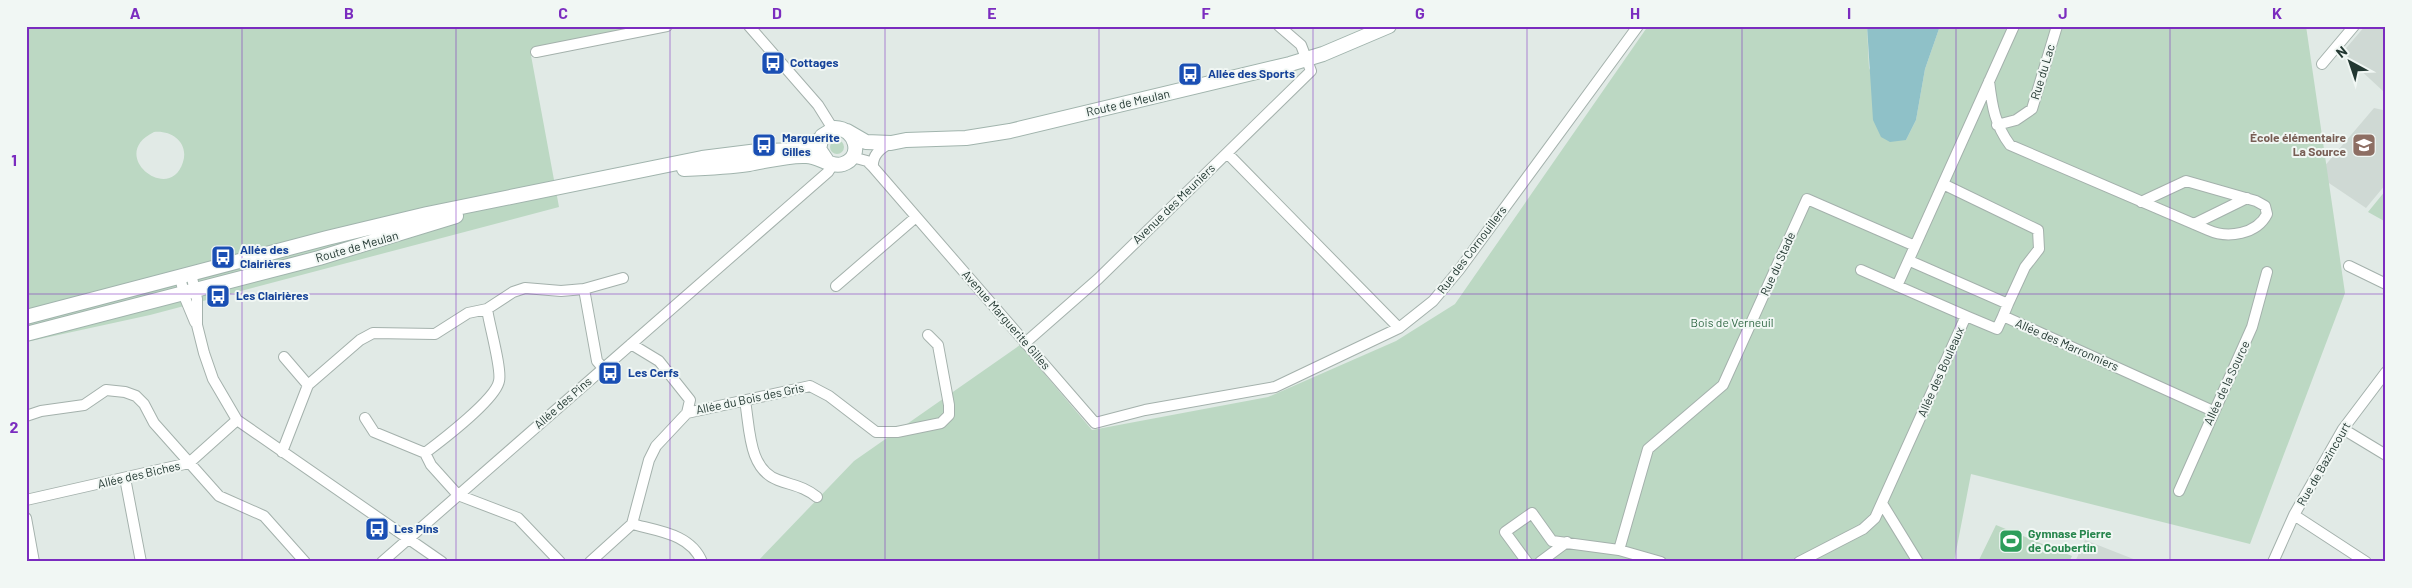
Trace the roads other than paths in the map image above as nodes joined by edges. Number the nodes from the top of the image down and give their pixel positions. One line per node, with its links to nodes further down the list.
1 (667, 26): 10 (street)
2 (749, 26): 15 (street)
3 (1278, 26): 11 (street)
4 (1370, 26): 11 (main road, Route de Meulan)
5 (1389, 26): 11 (main road, Route de Meulan)
6 (1638, 26): 48 (street, Rue des Cornouillers)
7 (2014, 26): 13 (street)
8 (2057, 26): 14 (street, Rue du Lac)
9 (2354, 26): 12 (street)
10 (536, 52)
11 (1305, 56): 19 (main road, Route de Meulan); 20 (street, Avenue des Meuniers)
12 (2322, 64)
13 (1989, 81): 14 (street); 25 (street)
14 (1997, 126): 28 (street)
15 (833, 129): 16 (main road); 17 (main road)
16 (847, 131): 18 (main road, Route de Meulan); 21 (main road)
17 (821, 138): 22 (main road); 24 (main road, Route de Meulan)
18 (874, 143): 19 (main road, Route de Meulan); 21 (main road, Route de Meulan)
19 (891, 143): 23 (street)
20 (1227, 153): 48 (street); 51 (street, Avenue des Meuniers)
21 (853, 155): 22 (main road); 23 (street, Avenue Marguerite Gilles)
22 (830, 163): 24 (main road, Route de Meulan); 52 (street, Allée des Pins)
23 (873, 167): 29 (street, Avenue Marguerite Gilles)
24 (626, 173): 26 (main road, Route de Meulan)
25 (1943, 184): 31 (street); 43 (street)
26 (511, 198): 36 (main road, Route de Meulan); 42 (main road, Route de Meulan)
27 (2247, 198): 28 (street); 30 (street); 30 (street)
28 (2141, 202): 30 (street)
29 (916, 217): 39 (street); 51 (street, Avenue Marguerite Gilles)
30 (2194, 224)
31 (1915, 246): 32 (street); 80 (street, Rue du Stade)
32 (1910, 261): 40 (street); 43 (street, Allée des Marronniers)
33 (2349, 266): 38 (street)
34 (1861, 270): 40 (street, Allée des Bouleaux)
35 (2268, 272): 58 (street, Allée de la Source)
36 (186, 276): 42 (street); 47 (main road, Route de Meulan)
37 (623, 278): 41 (street)
38 (2386, 284)
39 (836, 286)
40 (1897, 286): 45 (street, Allée des Bouleaux)
41 (584, 289): 44 (street); 54 (street)
42 (190, 293): 49 (main road, Route de Meulan); 62 (street)
43 (2008, 304): 46 (street, Allée des Marronniers)
44 (487, 309): 56 (street); 66 (street)
45 (1966, 316): 46 (street); 74 (street, Allée des Bouleaux)
46 (2003, 316): 58 (street, Allée des Marronniers)
47 (26, 317)
48 (1399, 328): 63 (street, Rue des Cornouillers)
49 (26, 334)
50 (928, 335): 57 (street, Allée du Bois des Gris)
51 (1025, 343): 63 (street, Avenue Marguerite Gilles)
52 (631, 344): 54 (street, Allée des Pins); 59 (street)
53 (284, 357): 56 (street)
54 (603, 368): 71 (street, Allée des Pins)
55 (2386, 372): 64 (street, Rue de Bazincourt)
56 (308, 385): 65 (street)
57 (745, 401): 59 (street, Allée du Bois des Gris); 72 (street)
58 (2213, 411): 70 (street, Allée de la Source)
59 (687, 412): 77 (street)
60 (26, 416): 68 (street)
61 (365, 418): 66 (street)
62 (237, 420): 65 (street); 68 (street, Allée des Biches)
63 (1095, 423)
64 (2343, 429): 67 (street); 75 (street, Rue de Bazincourt)
65 (282, 452): 78 (street)
66 (425, 453): 71 (street)
67 (2386, 455)
68 (189, 463): 69 (street, Allée des Biches); 83 (street)
69 (125, 478): 73 (street, Allée des Biches); 82 (street)
70 (2179, 491)
71 (458, 495): 78 (street, Allée des Pins); 86 (street)
72 (817, 497)
73 (26, 500)
74 (1883, 504): 92 (street, Allée des Bouleaux); 93 (street)
75 (2294, 515): 94 (street, Rue de Bazincourt); 95 (street)
76 (26, 518): 81 (street)
77 (632, 524): 87 (street); 88 (street)
78 (408, 539): 84 (street, Allée des Pins); 85 (street)
79 (1567, 542): 80 (street); 89 (street); 90 (street)
80 (1619, 550): 91 (street)
81 (34, 562)
82 (141, 562)
83 (305, 562)
84 (382, 562)
85 (442, 562)
86 (560, 562)
87 (590, 562)
88 (702, 562)
89 (1527, 562)
90 (1540, 562)
91 (1661, 562)
92 (1800, 562)
93 (1918, 562)
94 (2273, 562)
95 (2366, 562)

